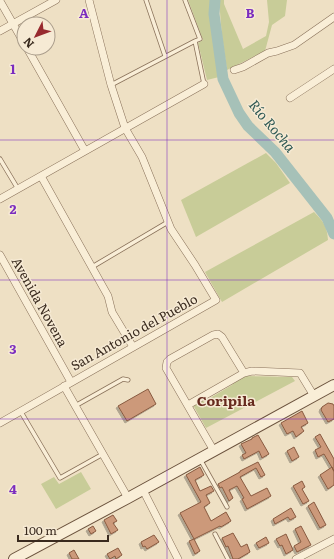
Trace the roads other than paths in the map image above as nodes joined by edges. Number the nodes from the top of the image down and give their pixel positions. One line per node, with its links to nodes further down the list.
1 (56, 0): 7 (street)
2 (89, 0): 16 (street)
3 (146, 0): 12 (lane)
4 (185, 0): 10 (lane)
5 (0, 1): 7 (street)
6 (334, 18): 14 (street)
7 (13, 24): 8 (street); 9 (street)
8 (16, 29)
9 (0, 31)
10 (195, 41): 12 (lane); 15 (lane)
11 (32, 56): 19 (street)
12 (165, 56): 16 (lane)
13 (334, 69): 17 (street)
14 (234, 70)
15 (204, 84): 18 (street)
16 (111, 85): 18 (street)
17 (290, 98)
18 (125, 128): 19 (street); 24 (street)
19 (85, 151): 21 (street)
20 (0, 159): 22 (lane)
21 (41, 176): 22 (street); 26 (street)
22 (18, 189): 23 (street)
23 (0, 199)
24 (168, 222): 26 (lane); 27 (street, San Antonio del Pueblo)
25 (0, 255): 30 (street, Avenida Novena)
26 (92, 267): 27 (street)
27 (133, 347): 30 (street, San Antonio del Pueblo)
28 (244, 373): 33 (street); 34 (street); 34 (street)
29 (128, 380): 35 (lane)
30 (71, 382): 32 (street, San Antonio del Pueblo)
31 (334, 385): 33 (main road)
32 (64, 386): 35 (street); 36 (street, San Antonio del Pueblo)
33 (314, 396): 38 (main road)
34 (188, 405): 38 (street)
35 (75, 406): 39 (street)
36 (20, 411): 37 (street, San Antonio del Pueblo); 39 (lane)
37 (0, 422)
38 (214, 451): 40 (main road)
39 (103, 454): 42 (street)
40 (200, 458): 41 (main road); 43 (lane)
41 (143, 490): 42 (main road); 46 (street)
42 (128, 498): 47 (main road)
43 (227, 507)
44 (215, 534): 48 (lane)
45 (334, 539): 49 (street)
46 (176, 558)
47 (14, 559)
48 (228, 559)
49 (296, 559)

